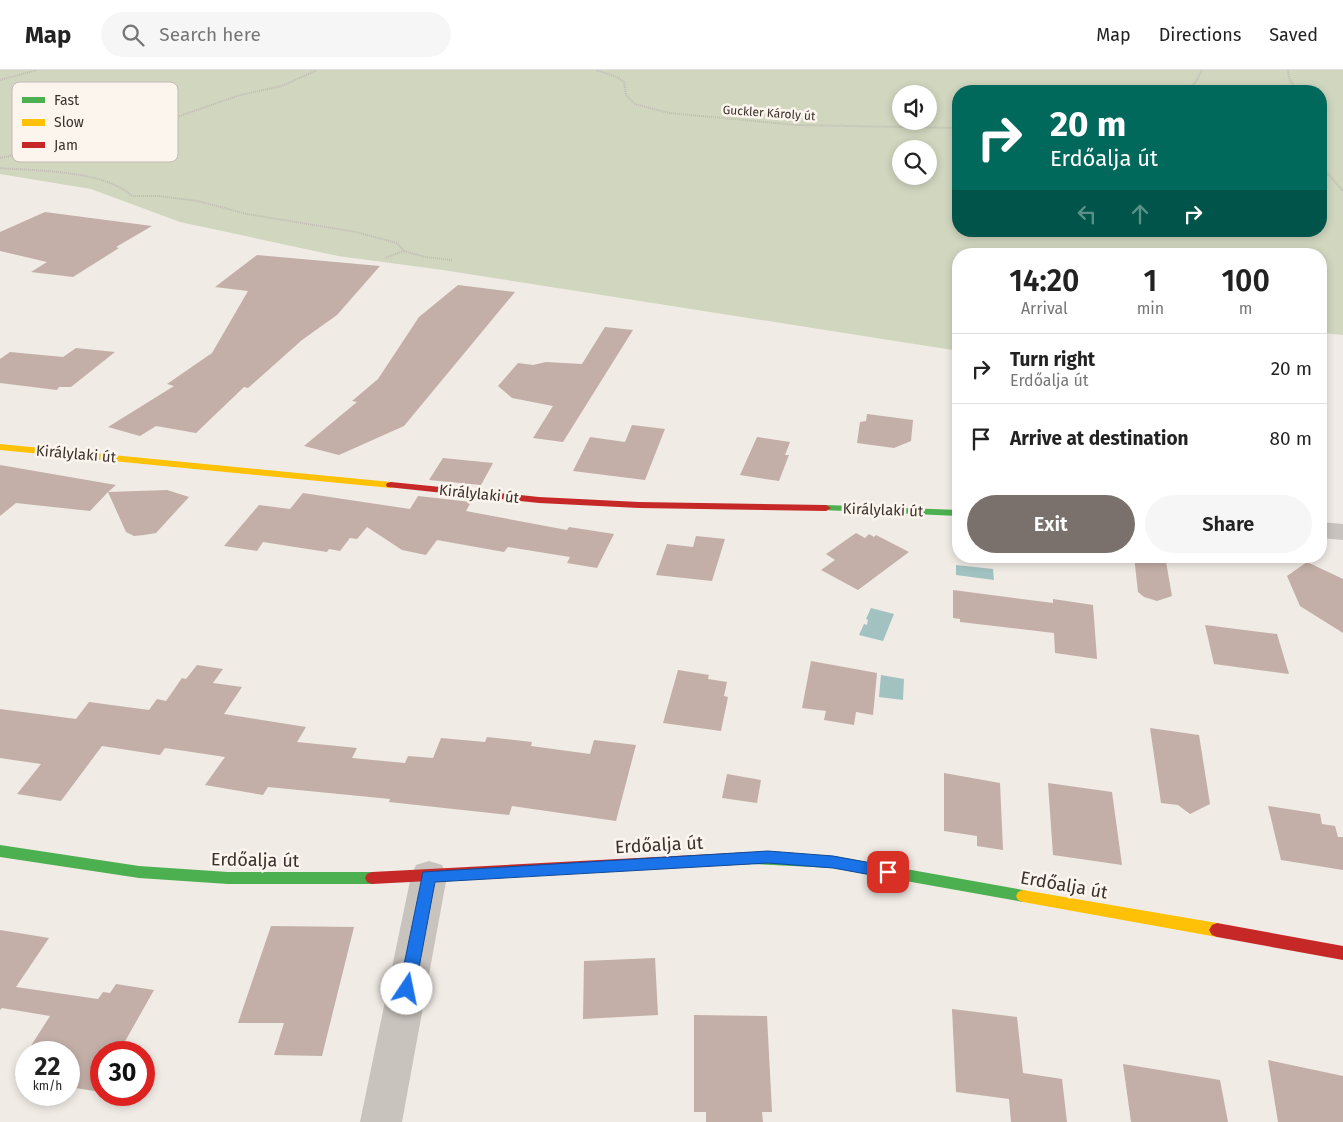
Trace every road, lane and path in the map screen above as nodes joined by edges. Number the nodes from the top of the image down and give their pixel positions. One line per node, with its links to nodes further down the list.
1 (37, 70): 6 (path)
2 (317, 70): 9 (path)
3 (596, 70): 10 (path, Guckler Károly út)
4 (1202, 70): 7 (path)
5 (1288, 70): 8 (path)
6 (0, 80)
7 (1192, 85)
8 (1293, 85)
9 (178, 117)
10 (952, 128)
11 (0, 168): 14 (path)
12 (1327, 173): 13 (path)
13 (1343, 191)
14 (404, 251): 15 (path); 16 (path)
15 (385, 258)
16 (452, 260)
17 (0, 447): 18 (street, Királylaki út)
18 (952, 513)
19 (1327, 531): 20 (street)
20 (1343, 532)
21 (0, 851): 22 (street, Erdőalja út)
22 (429, 876): 23 (street, Erdőalja út); 24 (street)
23 (1343, 952)
24 (381, 1122)

